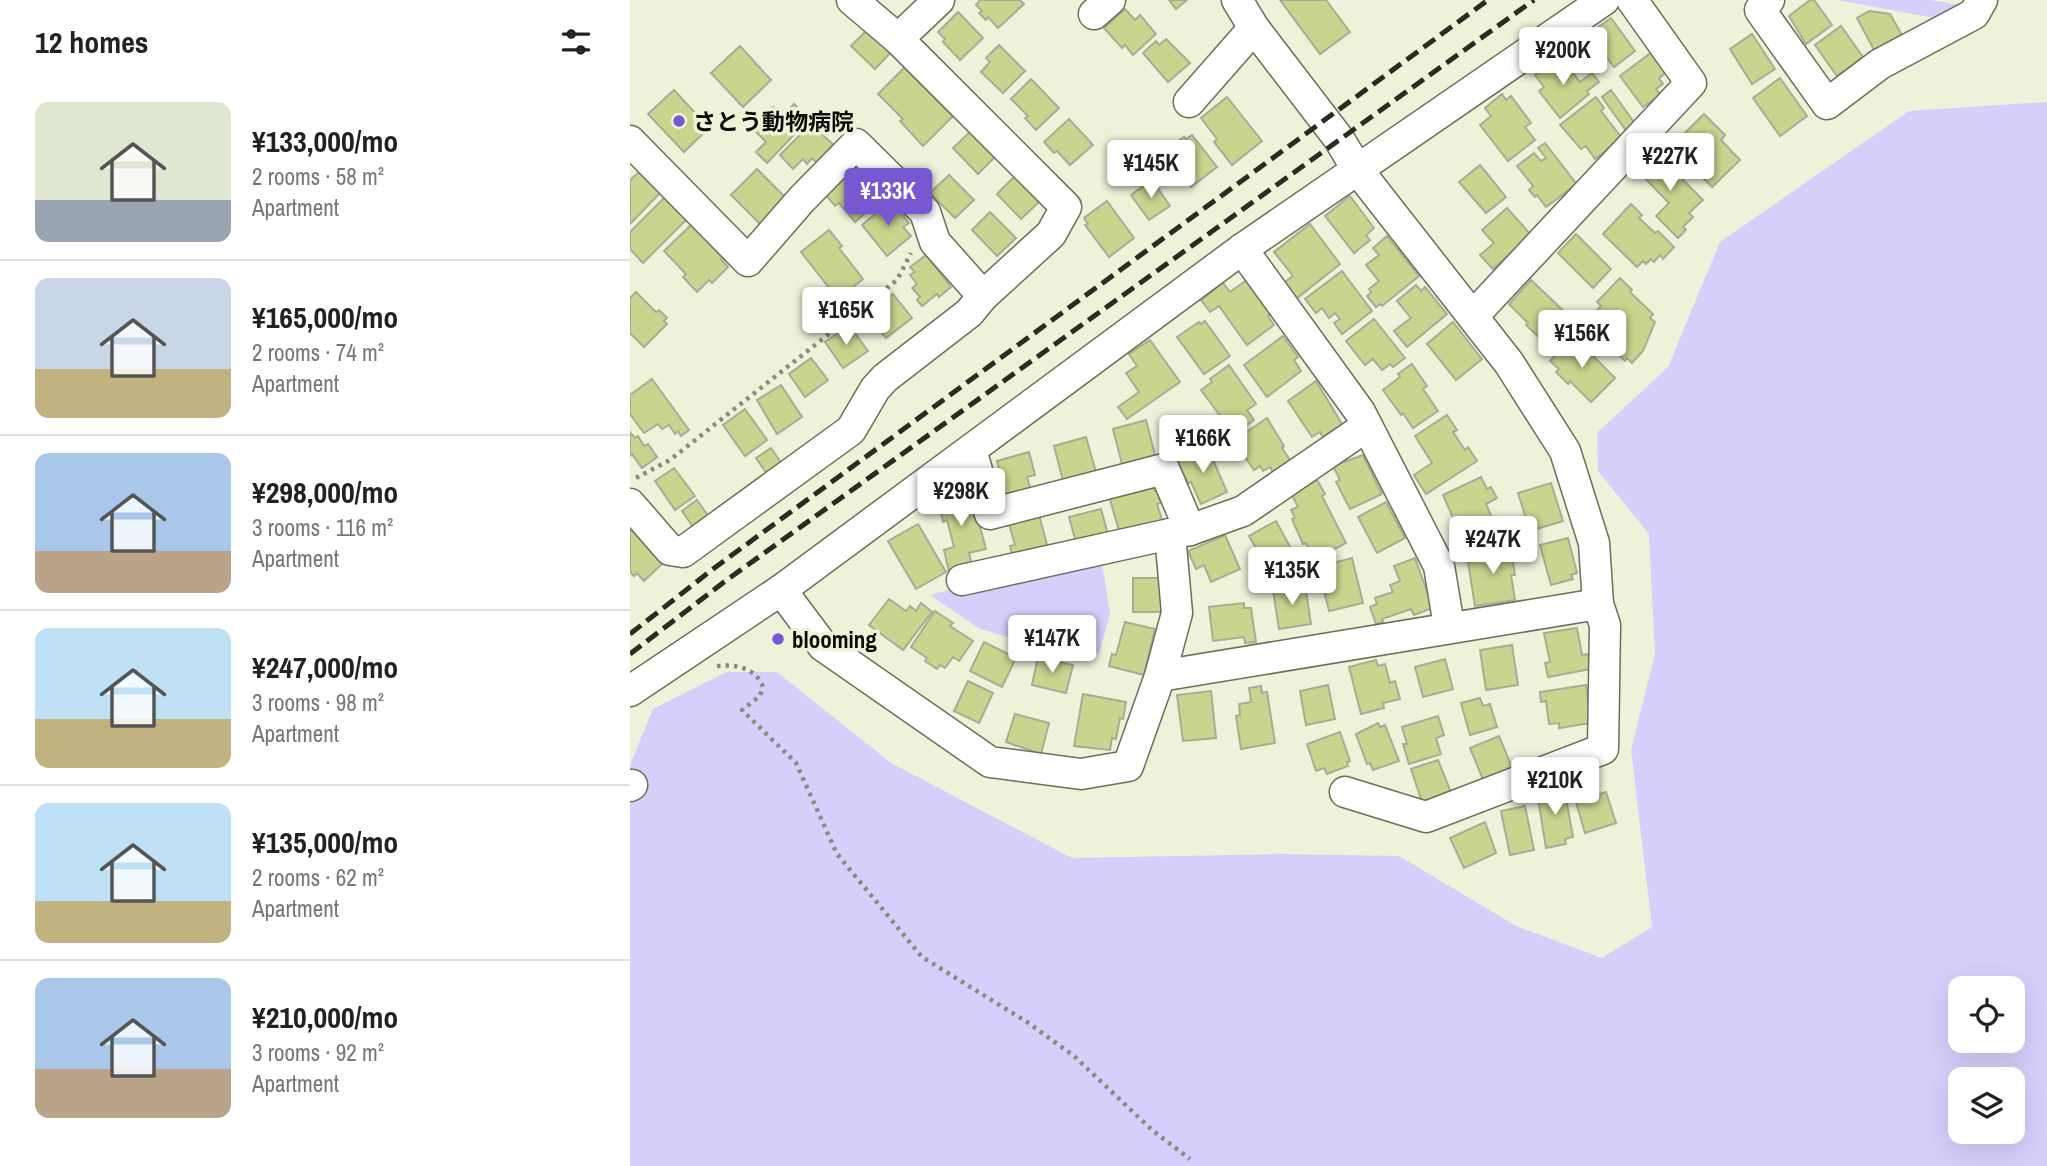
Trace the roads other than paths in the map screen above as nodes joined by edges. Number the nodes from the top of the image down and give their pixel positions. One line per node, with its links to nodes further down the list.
1 (852, 0): 9 (street)
2 (939, 0): 9 (street)
3 (1237, 0): 8 (street)
4 (1604, 0): 12 (street)
5 (1632, 0): 15 (street)
6 (1769, 0): 7 (street)
7 (1982, 0)
8 (1254, 28): 10 (street); 12 (street)
9 (898, 39): 14 (street)
10 (1189, 102)
11 (630, 141): 14 (street)
12 (1357, 169): 13 (street); 15 (street)
13 (1242, 249): 16 (street); 17 (street)
14 (983, 296): 18 (street)
15 (1474, 316): 22 (street)
16 (1367, 426): 19 (street); 23 (street)
17 (971, 450): 19 (street); 21 (street)
18 (630, 504)
19 (1180, 532): 20 (street); 24 (street)
20 (962, 580)
21 (781, 590): 24 (street); 25 (street)
22 (1598, 604): 23 (street); 26 (street)
23 (1449, 626): 24 (street)
24 (1160, 676)
25 (630, 691)
26 (1345, 792)

